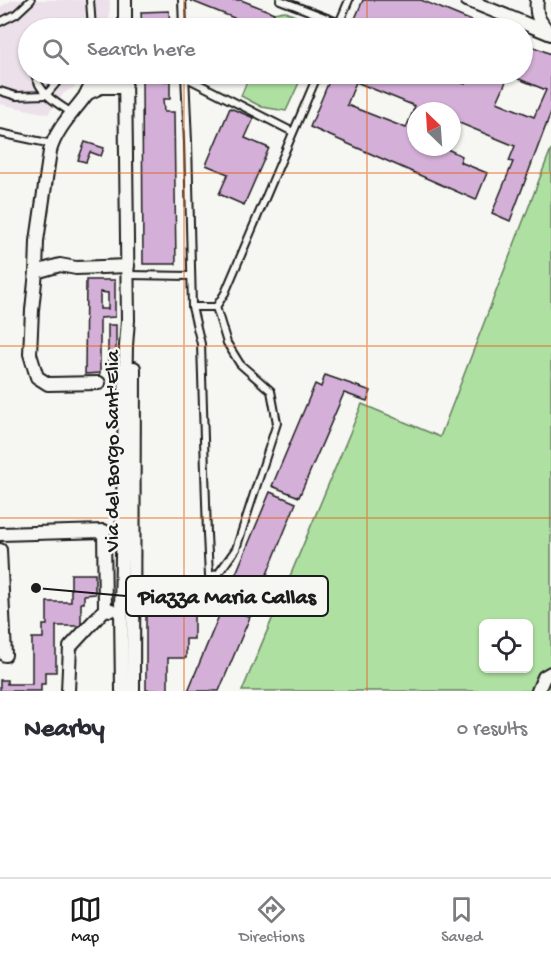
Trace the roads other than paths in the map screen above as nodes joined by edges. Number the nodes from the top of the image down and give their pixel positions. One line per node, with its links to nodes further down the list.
1 (32, 0): 15 (lane)
2 (90, 0): 9 (lane)
3 (124, 0): 10 (street)
4 (182, 0): 11 (lane)
5 (280, 0): 12 (lane)
6 (349, 0): 13 (lane)
7 (467, 0): 14 (street)
8 (537, 0): 17 (street)
9 (91, 18)
10 (124, 18)
11 (183, 18)
12 (321, 18)
13 (342, 18)
14 (511, 18)
15 (0, 22)
16 (533, 27): 17 (street)
17 (550, 34)
18 (39, 84): 27 (lane)
19 (55, 84): 27 (lane)
20 (92, 84): 26 (street, Via del Borgo Sant'Elia)
21 (185, 84): 34 (lane)
22 (202, 84): 29 (lane)
23 (314, 84): 29 (lane)
24 (125, 87): 26 (street); 32 (street, Via del Borgo Sant'Elia)
25 (0, 91): 27 (lane)
26 (86, 94): 28 (street, Via del Borgo Sant'Elia)
27 (46, 95): 28 (lane)
28 (72, 113): 31 (street, Via del Borgo Sant'Elia)
29 (293, 132): 36 (lane)
30 (0, 133): 31 (lane)
31 (52, 144): 33 (street, Via del Borgo Sant'Elia)
32 (128, 271): 33 (street); 34 (lane); 37 (street, Via del Borgo Sant'Elia)
33 (36, 272): 38 (street, Via del Borgo Sant'Elia)
34 (191, 276): 35 (lane)
35 (192, 307): 36 (lane); 36 (lane)
36 (216, 307)
37 (128, 320): 40 (street, Via del Borgo Sant'Elia); 44 (street, Via del Borgo Sant'Elia)
38 (99, 383)
39 (104, 531): 40 (street); 41 (street); 43 (street)
40 (123, 531): 44 (street, Via del Borgo Sant'Elia)
41 (0, 534)
42 (0, 550): 45 (street)
43 (105, 609): 44 (street); 47 (street)
44 (127, 610): 48 (street, Via del Borgo Sant'Elia); 49 (street, Via del Borgo Sant'Elia)
45 (5, 655)
46 (551, 674): 50 (street)
47 (68, 691)
48 (122, 691)
49 (133, 691)
50 (538, 691)

